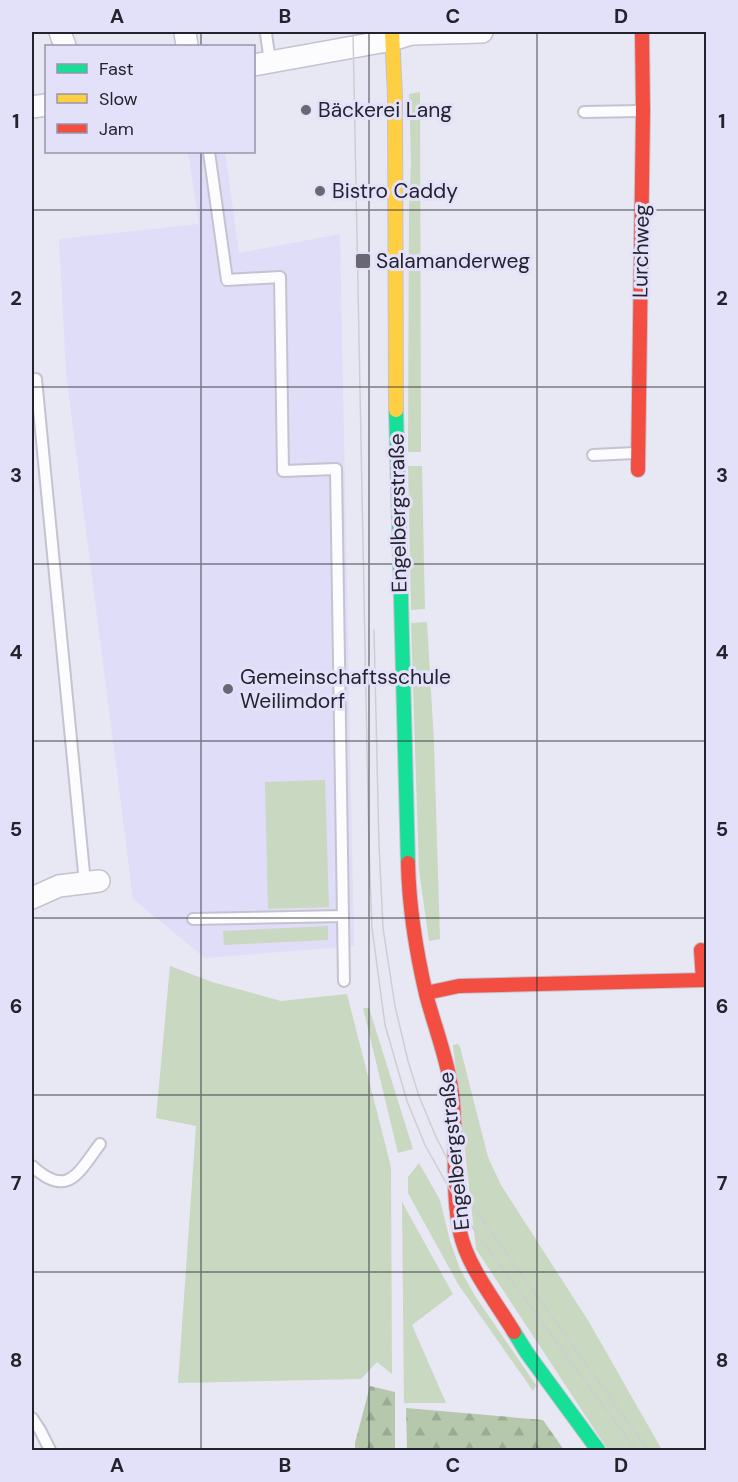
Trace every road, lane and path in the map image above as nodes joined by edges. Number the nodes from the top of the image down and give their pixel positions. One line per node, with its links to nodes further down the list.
1 (267, 32): 5 (lane)
2 (482, 32): 4 (street)
3 (642, 32): 6 (main road, Lurchweg)
4 (392, 36): 5 (street); 19 (main road, Engelbergstraße)
5 (262, 63)
6 (643, 111): 7 (lane); 10 (main road, Lurchweg)
7 (584, 112)
8 (209, 153): 15 (lane)
9 (36, 379): 13 (lane)
10 (638, 453): 11 (lane); 12 (main road, Lurchweg)
11 (594, 455)
12 (638, 470)
13 (92, 882): 14 (street)
14 (32, 898)
15 (343, 916): 16 (lane); 18 (lane)
16 (193, 919)
17 (701, 950): 19 (main road)
18 (344, 981)
19 (426, 993): 24 (main road, Engelbergstraße)
20 (100, 1144): 21 (lane)
21 (32, 1166)
22 (32, 1418): 23 (lane)
23 (50, 1450)
24 (598, 1450)

